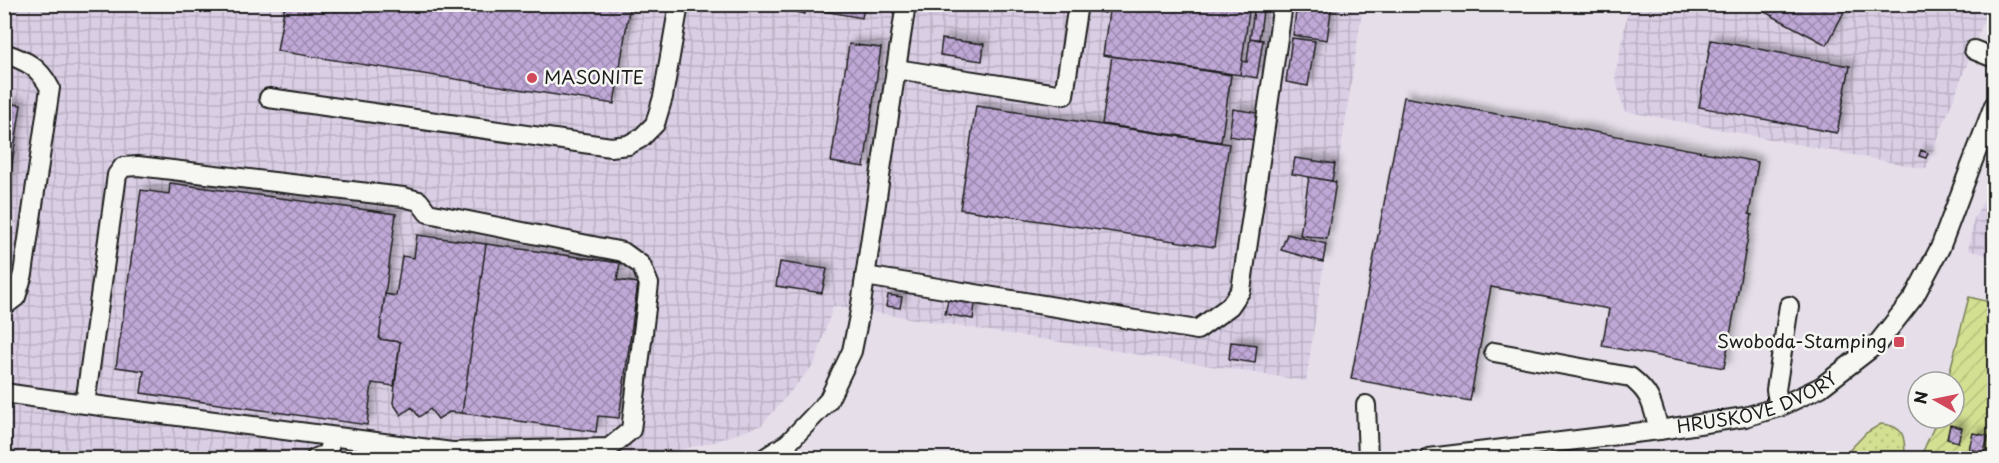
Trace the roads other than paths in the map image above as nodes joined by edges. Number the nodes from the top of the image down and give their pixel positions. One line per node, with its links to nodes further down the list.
1 (678, 4): 9 (street)
2 (906, 4): 8 (street)
3 (1078, 4): 8 (street)
4 (1283, 4): 11 (street)
5 (1974, 50): 7 (street)
6 (4, 53): 12 (street)
7 (1995, 58)
8 (896, 69): 11 (street)
9 (269, 98)
10 (1995, 105): 18 (street, HRUŠKOVÉ DVORY)
11 (865, 276): 23 (street)
12 (4, 306)
13 (1790, 306): 18 (street)
14 (1494, 352): 19 (street)
15 (4, 393): 16 (street)
16 (86, 404): 20 (street); 20 (street)
17 (1366, 405): 24 (street)
18 (1779, 408): 19 (street, HRUŠKOVÉ DVORY)
19 (1659, 430): 21 (street, HRUŠKOVÉ DVORY)
20 (332, 437): 22 (street)
21 (1497, 454): 25 (street, HRUŠKOVÉ DVORY)
22 (316, 459)
23 (765, 459)
24 (1368, 459)
25 (1430, 459)

